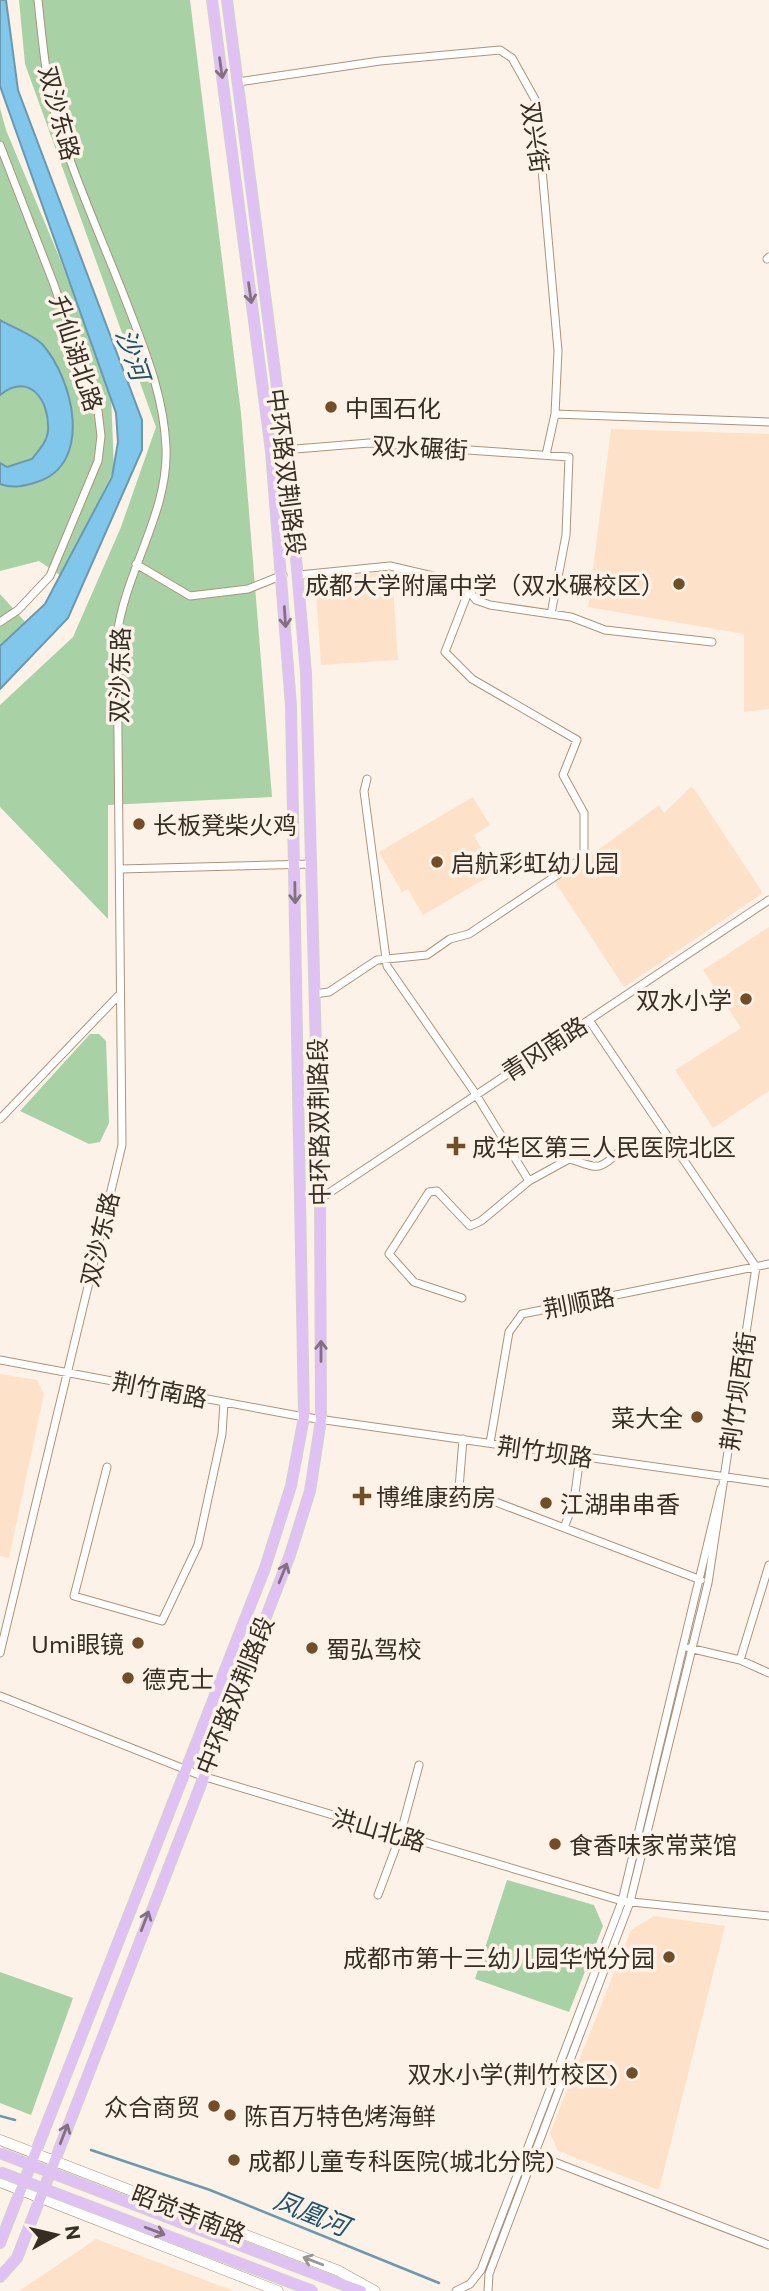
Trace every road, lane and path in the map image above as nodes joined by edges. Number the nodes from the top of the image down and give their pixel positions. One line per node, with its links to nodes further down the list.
1 (38, 0): 11 (street, 双沙东路)
2 (212, 0): 9 (main road, 中环路双荆路段, one-way to 9)
3 (227, 0): 4 (main road, 中环路双荆路段)
4 (238, 82): 6 (street, 双兴街); 8 (main road, 中环路双荆路段)
5 (0, 145): 16 (street, 升仙湖北路)
6 (555, 414): 7 (street); 10 (street, 双兴街)
7 (769, 422)
8 (285, 450): 9 (street, 双水碾街); 10 (street, 双水碾街); 13 (main road, 中环路双荆路段)
9 (271, 451): 12 (main road, 中环路双荆路段)
10 (546, 455): 15 (street, 双水碾街)
11 (136, 564): 12 (street); 21 (street, 双沙东路)
12 (283, 575): 20 (main road, 中环路双荆路段, one-way to 20)
13 (299, 575): 14 (street); 19 (main road, 中环路双荆路段)
14 (469, 590): 15 (street); 23 (street)
15 (551, 614): 17 (street)
16 (0, 622)
17 (712, 642)
18 (368, 779): 23 (street)
19 (313, 864): 20 (street); 24 (main road, 中环路双荆路段)
20 (294, 865): 21 (street); 38 (main road, 中环路双荆路段, one-way to 38)
21 (120, 869): 25 (street, 双沙东路)
22 (769, 900): 26 (street, 青冈南路)
23 (386, 959): 24 (street); 27 (street)
24 (314, 994): 31 (main road, 中环路双荆路段)
25 (119, 995): 28 (street); 36 (street, 双沙东路)
26 (589, 1020): 27 (street, 青冈南路); 33 (street)
27 (475, 1093): 30 (street); 31 (street, 青冈南路)
28 (0, 1119)
29 (620, 1151): 30 (street)
30 (529, 1181): 34 (street)
31 (320, 1199): 39 (main road, 中环路双荆路段, one-way to 31)
32 (769, 1264): 33 (street, 荆顺路)
33 (755, 1267): 41 (street, 荆顺路); 44 (street, 荆竹坝西街)
34 (462, 1298)
35 (0, 1360): 36 (street, 荆竹南路)
36 (68, 1371): 37 (street, 荆竹南路); 50 (street, 双沙东路)
37 (224, 1402): 38 (street, 荆竹南路); 43 (street)
38 (304, 1417): 39 (street, 荆竹南路); 55 (main road, 中环路双荆路段)
39 (321, 1420): 40 (street, 荆竹坝路); 56 (main road, 中环路双荆路段, one-way to 39)
40 (463, 1439): 41 (street, 荆竹坝路); 46 (street)
41 (490, 1443): 42 (street, 荆竹坝路)
42 (580, 1456): 44 (street, 荆竹坝路); 46 (street)
43 (107, 1466)
44 (724, 1477): 45 (street, 荆竹坝路); 48 (street); 49 (street)
45 (769, 1483)
46 (564, 1528): 48 (street)
47 (769, 1565): 51 (street)
48 (701, 1580): 49 (street)
49 (688, 1647): 51 (street); 59 (street)
50 (0, 1653)
51 (740, 1661): 52 (street)
52 (769, 1673)
53 (0, 1696): 55 (street, 洪山北路)
54 (419, 1765): 57 (street)
55 (185, 1770): 56 (street, 洪山北路); 63 (main road, 中环路双荆路段)
56 (202, 1776): 57 (street, 洪山北路); 65 (main road, 中环路双荆路段, one-way to 56)
57 (400, 1836): 58 (street); 59 (street, 洪山北路)
58 (377, 1895)
59 (626, 1901): 60 (street, 洪山北路); 64 (street)
60 (769, 1916)
61 (0, 2140): 63 (street, 昭觉寺南路)
62 (0, 2152): 75 (main road, 昭觉寺南路, bridge)
63 (36, 2152): 65 (street, 昭觉寺南路); 68 (main road, 中环路双荆路段)
64 (531, 2152): 71 (street); 77 (street); 78 (street)
65 (54, 2160): 69 (main road, 中环路双荆路段); 76 (street, 昭觉寺南路, one-way to 65)
66 (0, 2172): 74 (main road, 昭觉寺南路, one-way to 74, bridge)
67 (0, 2182): 68 (street, 昭觉寺南路)
68 (22, 2191): 69 (street, 昭觉寺南路); 70 (main road, 中环路双荆路段)
69 (41, 2198): 72 (main road, 中环路双荆路段); 73 (street, 昭觉寺南路)
70 (0, 2243)
71 (769, 2245)
72 (0, 2277)
73 (278, 2291)
74 (313, 2291)
75 (361, 2291)
76 (375, 2291)
77 (456, 2291)
78 (488, 2291)

